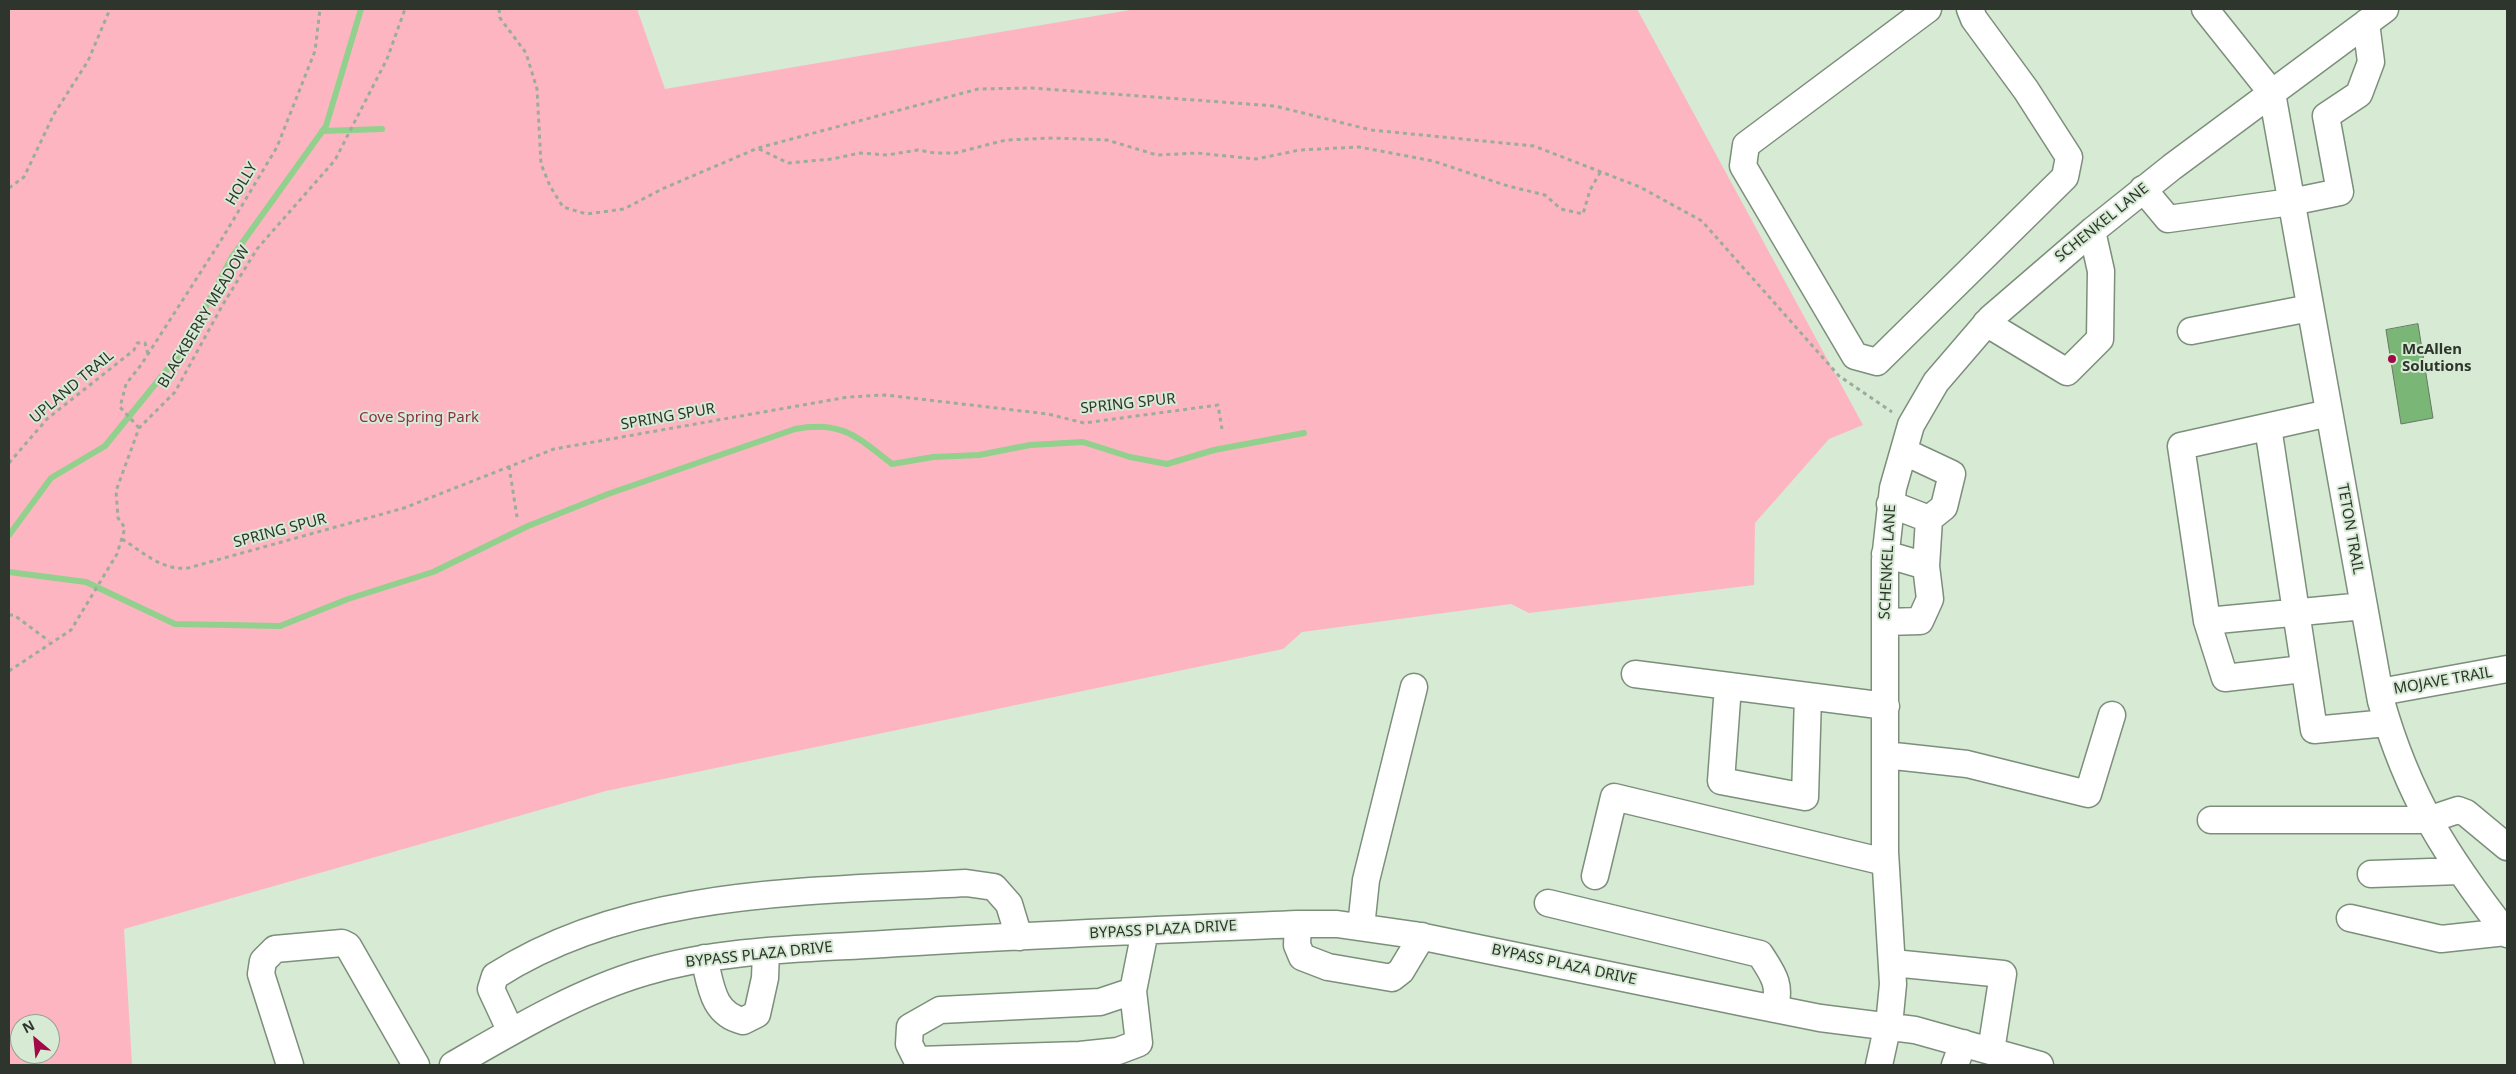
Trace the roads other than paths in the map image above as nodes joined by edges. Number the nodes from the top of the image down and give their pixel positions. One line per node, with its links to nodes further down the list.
1 (1928, 9): 2 (street)
2 (1970, 9)
3 (2206, 9): 5 (street)
4 (2376, 16): 5 (street, SCHENKEL LANE); 7 (street)
5 (2272, 94): 6 (street, SCHENKEL LANE); 7 (street, TETON TRAIL)
6 (2143, 189): 7 (street); 8 (street, SCHENKEL LANE)
7 (2291, 202): 9 (street, TETON TRAIL)
8 (2092, 231): 10 (street, SCHENKEL LANE); 10 (street)
9 (2310, 308): 11 (street); 12 (street, TETON TRAIL)
10 (1986, 323): 14 (street, SCHENKEL LANE)
11 (2191, 332)
12 (2330, 413): 13 (street); 19 (street, TETON TRAIL)
13 (2268, 427): 20 (street); 22 (street)
14 (1904, 452): 15 (street, SCHENKEL LANE); 16 (street)
15 (1890, 504): 16 (street); 17 (street, SCHENKEL LANE)
16 (1929, 519): 18 (street)
17 (1885, 554): 18 (street); 21 (street, SCHENKEL LANE)
18 (1926, 566): 21 (street)
19 (2364, 606): 20 (street); 28 (street, TETON TRAIL)
20 (2295, 614): 22 (street); 23 (street)
21 (1885, 622): 30 (street, SCHENKEL LANE)
22 (2207, 622): 23 (street)
23 (2303, 669): 32 (street)
24 (2507, 669): 28 (street, MOJAVE TRAIL)
25 (1636, 674): 26 (street)
26 (1728, 686): 29 (street); 29 (street)
27 (1414, 687): 44 (street)
28 (2380, 692): 32 (street, TETON TRAIL)
29 (1808, 696): 30 (street)
30 (1886, 706): 33 (street, SCHENKEL LANE)
31 (2112, 715): 33 (street)
32 (2387, 723): 35 (street, TETON TRAIL)
33 (1885, 755): 37 (street, SCHENKEL LANE)
34 (2211, 820): 35 (street)
35 (2428, 820): 36 (street); 38 (street, TETON TRAIL)
36 (2507, 847)
37 (1885, 862): 40 (street); 51 (street, SCHENKEL LANE)
38 (2460, 871): 39 (street); 46 (street, TETON TRAIL)
39 (2371, 874)
40 (1595, 876)
41 (1548, 903): 53 (street)
42 (2350, 918): 46 (street)
43 (1298, 924): 44 (street, BYPASS PLAZA DRIVE); 45 (street, BYPASS PLAZA DRIVE); 47 (street)
44 (1361, 927): 47 (street, BYPASS PLAZA DRIVE)
45 (1145, 931): 48 (street, BYPASS PLAZA DRIVE); 52 (street)
46 (2507, 933)
47 (1422, 936): 53 (street, BYPASS PLAZA DRIVE)
48 (1019, 937): 49 (street, BYPASS PLAZA DRIVE); 55 (street)
49 (766, 952): 50 (street, BYPASS PLAZA DRIVE); 50 (street)
50 (704, 958): 55 (street, BYPASS PLAZA DRIVE)
51 (1893, 963): 54 (street, SCHENKEL LANE); 56 (street)
52 (1133, 991): 52 (street)
53 (1774, 1009): 54 (street, BYPASS PLAZA DRIVE)
54 (1888, 1026): 57 (street, BYPASS PLAZA DRIVE); 61 (street, SCHENKEL LANE)
55 (511, 1032): 60 (street, BYPASS PLAZA DRIVE)
56 (1991, 1051): 57 (street, BYPASS PLAZA DRIVE); 62 (street, BYPASS PLAZA DRIVE)
57 (1959, 1054)
58 (290, 1065): 59 (street)
59 (416, 1065)
60 (453, 1065)
61 (1879, 1065)
62 (2040, 1065)

